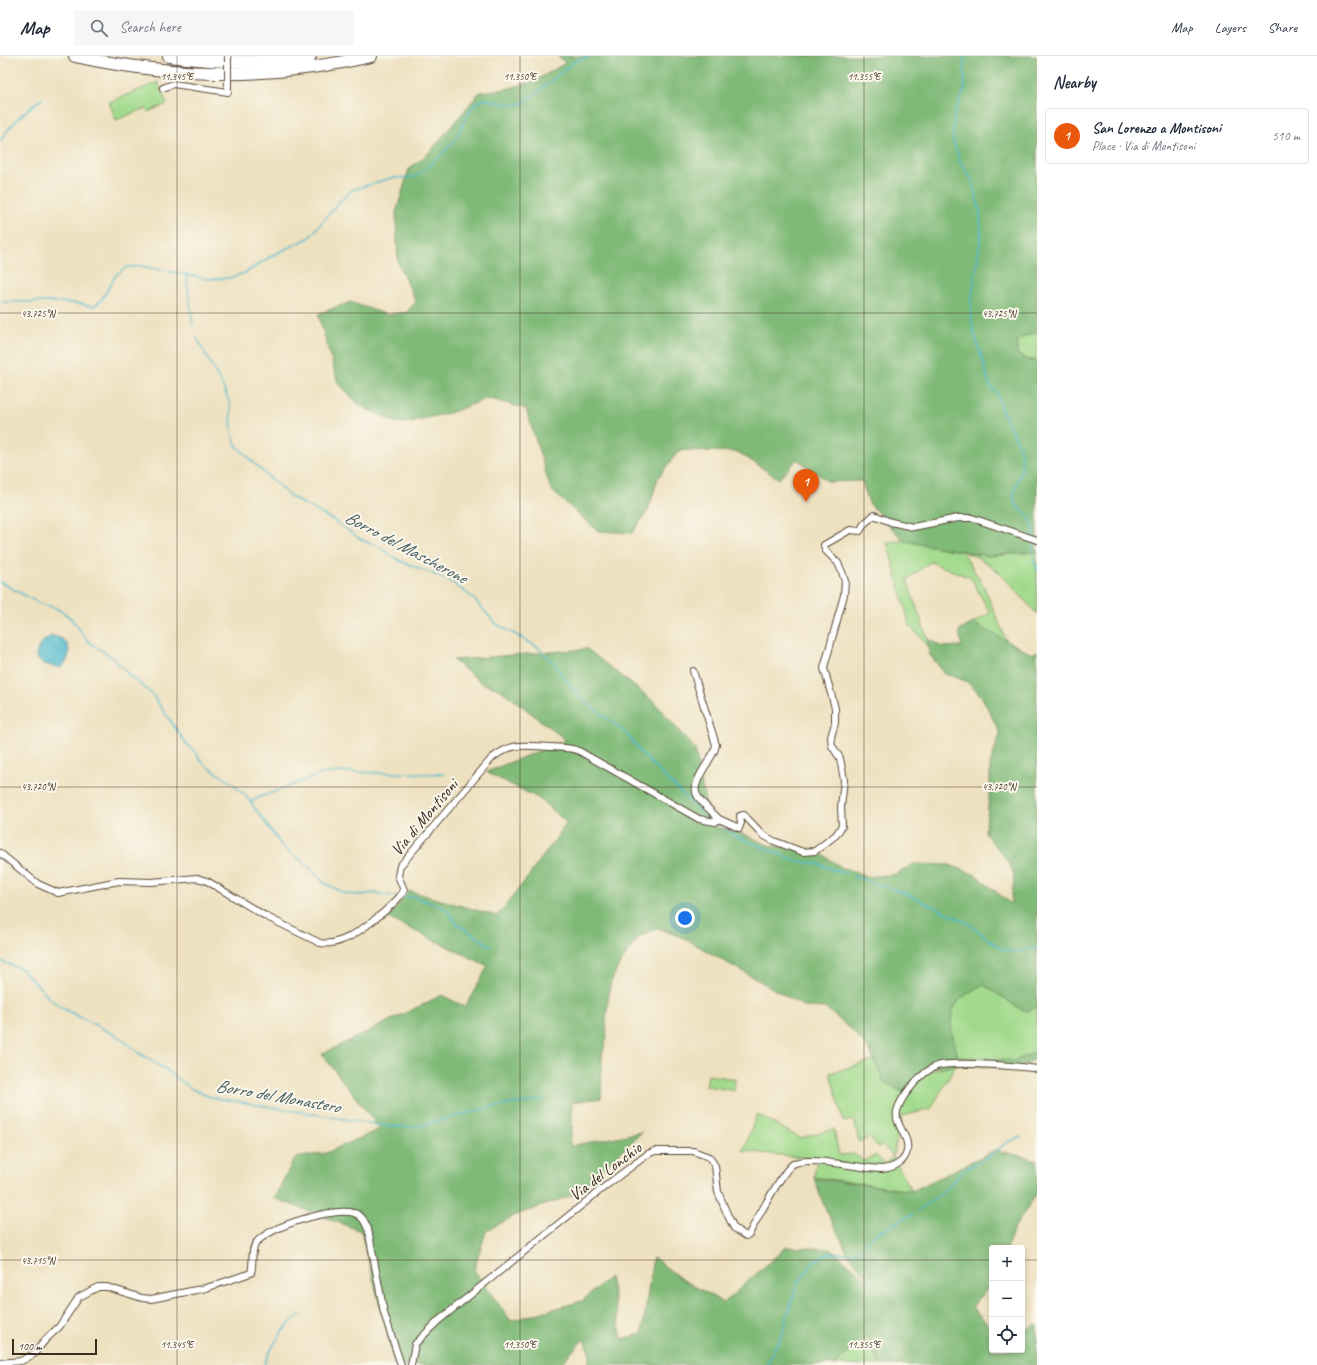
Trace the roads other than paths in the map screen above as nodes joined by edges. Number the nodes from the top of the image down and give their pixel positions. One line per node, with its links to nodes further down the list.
1 (75, 56): 5 (highway)
2 (169, 56): 4 (highway)
3 (228, 56): 6 (street, bridge)
4 (310, 56)
5 (372, 56)
6 (163, 88)
7 (1037, 540): 9 (street, Via di Montisoni)
8 (693, 671): 9 (street, Via di Montisoni)
9 (719, 819): 10 (street, Via di Montisoni)
10 (0, 853)
11 (1037, 1069): 14 (street, Via del Lonchio)
12 (0, 1364): 13 (street)
13 (400, 1365)
14 (411, 1365)

